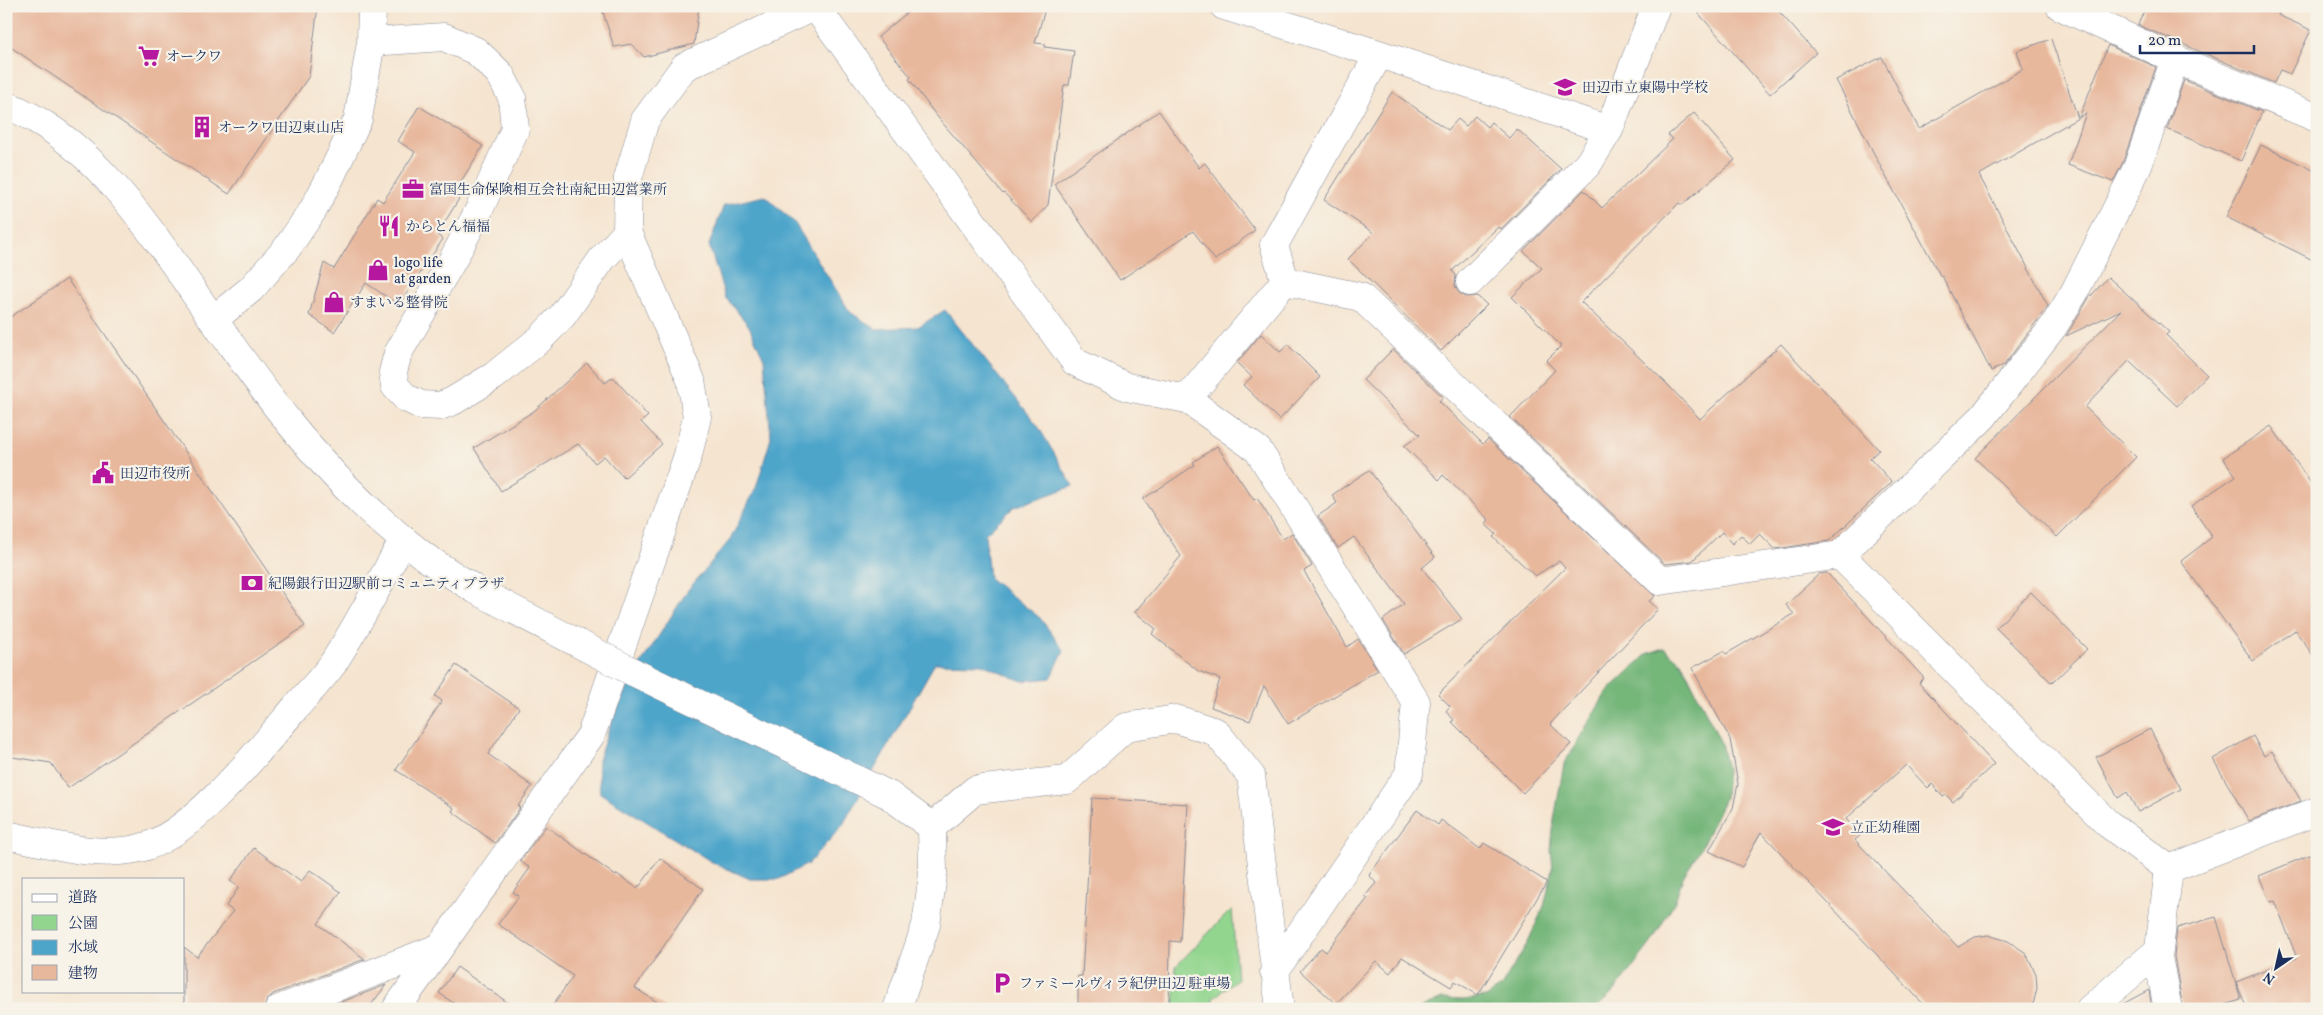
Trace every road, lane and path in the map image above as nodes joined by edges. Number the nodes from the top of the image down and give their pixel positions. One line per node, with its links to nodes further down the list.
1 (372, 6): 6 (street)
2 (815, 6): 12 (street); 16 (street)
3 (1224, 6): 7 (street)
4 (1656, 6): 11 (street)
5 (2060, 6): 8 (street)
6 (371, 42): 12 (street); 15 (street)
7 (1379, 54): 11 (street); 13 (street)
8 (2176, 59): 10 (street); 18 (street)
9 (6, 105): 15 (street)
10 (2317, 118)
11 (1609, 130): 14 (street)
12 (627, 232): 23 (street)
13 (1285, 281): 16 (street); 18 (street)
14 (1470, 282)
15 (213, 320): 17 (street)
16 (1187, 399): 25 (street)
17 (403, 541): 20 (street, bridge); 21 (street)
18 (1840, 555): 22 (street)
19 (2317, 811): 22 (street)
20 (932, 828): 25 (street); 28 (street)
21 (6, 835)
22 (2169, 869): 24 (street)
23 (438, 948): 26 (street); 27 (street)
24 (2159, 950): 30 (street); 31 (street)
25 (1274, 972): 29 (street)
26 (279, 1009)
27 (396, 1009)
28 (897, 1009)
29 (1280, 1009)
30 (2090, 1009)
31 (2168, 1009)

